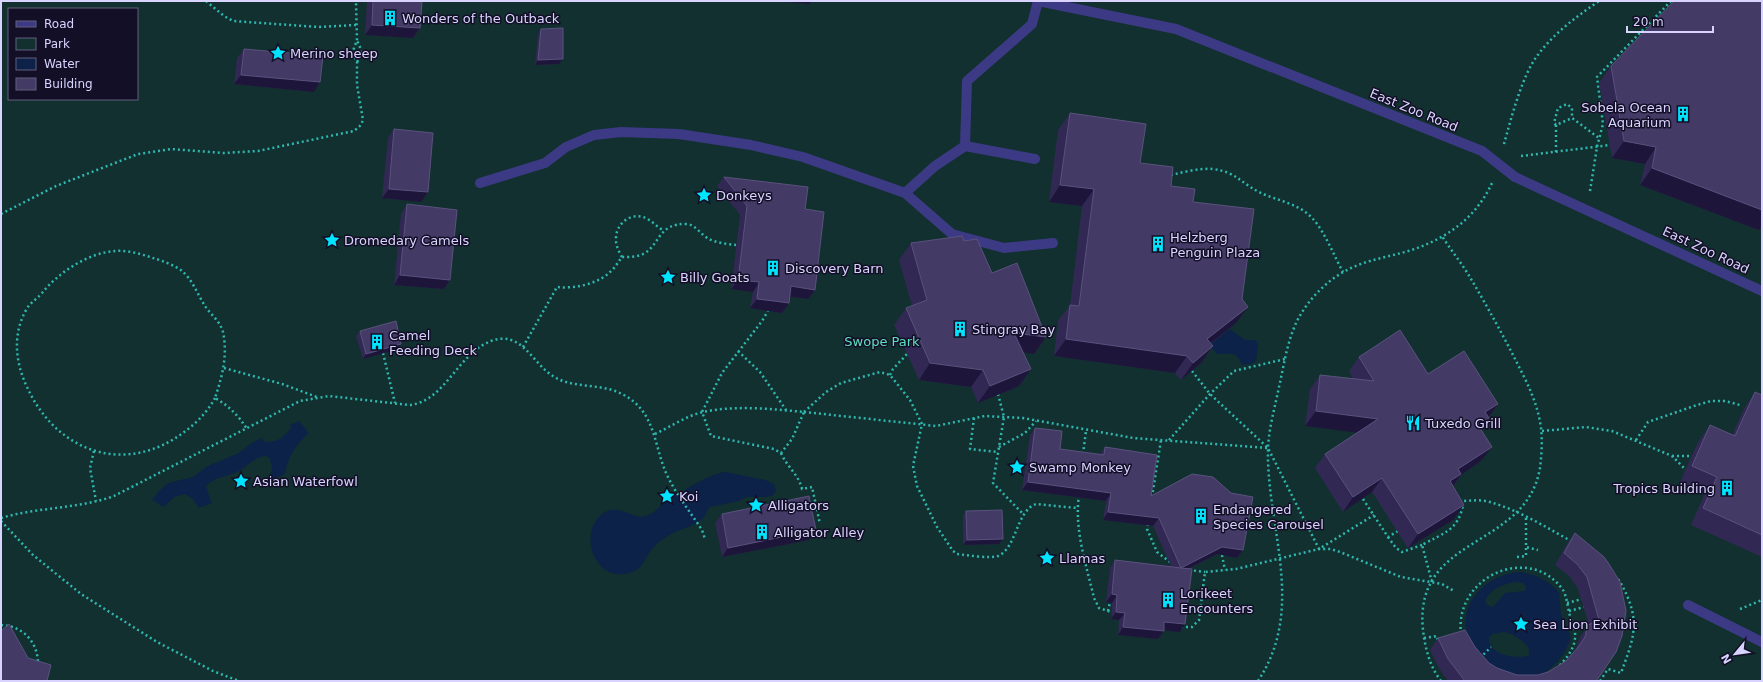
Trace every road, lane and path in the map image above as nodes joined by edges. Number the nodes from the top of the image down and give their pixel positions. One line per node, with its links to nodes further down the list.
1 (206, 1): 6 (path)
2 (356, 1): 6 (path)
3 (1038, 1): 13 (street); 17 (street, East Zoo Road)
4 (1599, 1): 17 (path)
5 (1671, 1): 11 (path)
6 (356, 26): 7 (path)
7 (357, 41): 8 (path); 8 (path)
8 (356, 62): 22 (path)
9 (1572, 118): 10 (path); 10 (path); 11 (path)
10 (1556, 125): 15 (path)
11 (1599, 138): 14 (path)
12 (1610, 145): 14 (path)
13 (965, 146): 16 (street); 20 (street)
14 (1597, 147): 15 (path); 21 (path)
15 (1556, 152): 17 (path)
16 (1035, 159)
17 (1499, 162): 24 (path); 29 (street, East Zoo Road)
18 (1168, 175): 28 (path)
19 (480, 183): 20 (street)
20 (905, 193): 25 (street)
21 (1589, 194)
22 (1, 214)
23 (664, 231): 26 (path); 27 (path); 27 (path)
24 (1442, 236): 28 (path); 54 (path)
25 (1053, 243)
26 (736, 245)
27 (622, 257): 31 (path)
28 (1343, 272): 35 (path)
29 (1762, 291)
30 (768, 311): 32 (path)
31 (523, 347): 43 (path); 55 (path)
32 (738, 351): 45 (path); 46 (path)
33 (383, 353): 43 (path)
34 (907, 354): 38 (path)
35 (1285, 359): 40 (path); 60 (path)
36 (224, 368): 41 (path); 42 (path); 61 (path)
37 (1192, 371): 40 (path)
38 (890, 375): 47 (path); 51 (path)
39 (998, 394): 48 (path)
40 (1210, 394): 58 (path); 60 (path)
41 (317, 397): 43 (path); 52 (path)
42 (215, 398): 52 (path); 61 (path)
43 (395, 403)
44 (1740, 405): 57 (path)
45 (786, 410): 46 (path); 47 (path)
46 (702, 412): 55 (path); 63 (path)
47 (804, 412): 51 (path); 63 (path)
48 (1004, 417): 49 (path); 50 (path); 59 (path)
49 (974, 418): 51 (path); 62 (path)
50 (1036, 420): 53 (path); 59 (path)
51 (922, 424): 76 (path)
52 (247, 429): 71 (path)
53 (1086, 430): 56 (path); 66 (path)
54 (1542, 431): 57 (path); 75 (path)
55 (655, 434): 84 (path)
56 (1161, 440): 58 (path); 70 (path)
57 (1636, 440): 64 (path)
58 (1169, 441): 60 (path)
59 (999, 447): 62 (path)
60 (1268, 448): 88 (path); 92 (path)
61 (94, 451): 71 (path)
62 (998, 452): 76 (path)
63 (781, 453): 81 (path)
64 (1672, 456): 65 (path); 67 (path)
65 (1692, 456)
66 (1082, 462)
67 (1686, 470)
68 (1079, 493): 74 (path)
69 (1363, 498): 77 (path)
70 (1152, 500)
71 (96, 501): 79 (path)
72 (1464, 501): 73 (path); 75 (path); 86 (path)
73 (1457, 502)
74 (1077, 508): 76 (path); 101 (path)
75 (1517, 513): 78 (path); 98 (path)
76 (1024, 515)
77 (1374, 515): 83 (path); 88 (path)
78 (1526, 518): 85 (path); 87 (path)
79 (1, 519): 116 (path)
80 (1148, 522): 93 (path)
81 (820, 524)
82 (1400, 529): 83 (path)
83 (1388, 537): 86 (path)
84 (705, 539)
85 (1573, 543)
86 (1422, 545): 98 (path)
87 (1526, 547): 89 (path); 91 (path)
88 (1319, 549): 92 (path); 98 (path)
89 (1538, 550)
90 (1222, 555): 95 (path)
91 (1517, 557)
92 (1281, 559): 95 (path); 117 (path)
93 (1172, 564)
94 (1184, 569): 96 (path)
95 (1225, 570): 96 (path)
96 (1204, 572): 107 (path)
97 (1615, 577): 119 (path)
98 (1432, 582): 99 (path); 108 (path)
99 (1454, 591)
100 (1582, 599): 102 (path)
101 (1110, 602)
102 (1567, 603): 105 (path); 109 (path)
103 (1688, 605): 110 (street)
104 (1584, 607): 105 (path)
105 (1569, 611): 115 (path)
106 (1, 625): 114 (path)
107 (1180, 627)
108 (1424, 638): 111 (path); 118 (path)
109 (1462, 639)
110 (1762, 642)
111 (1440, 647)
112 (1491, 647): 113 (path)
113 (1478, 659)
114 (38, 667)
115 (1555, 670)
116 (238, 681)
117 (1258, 681)
118 (1442, 681)
119 (1600, 681)

